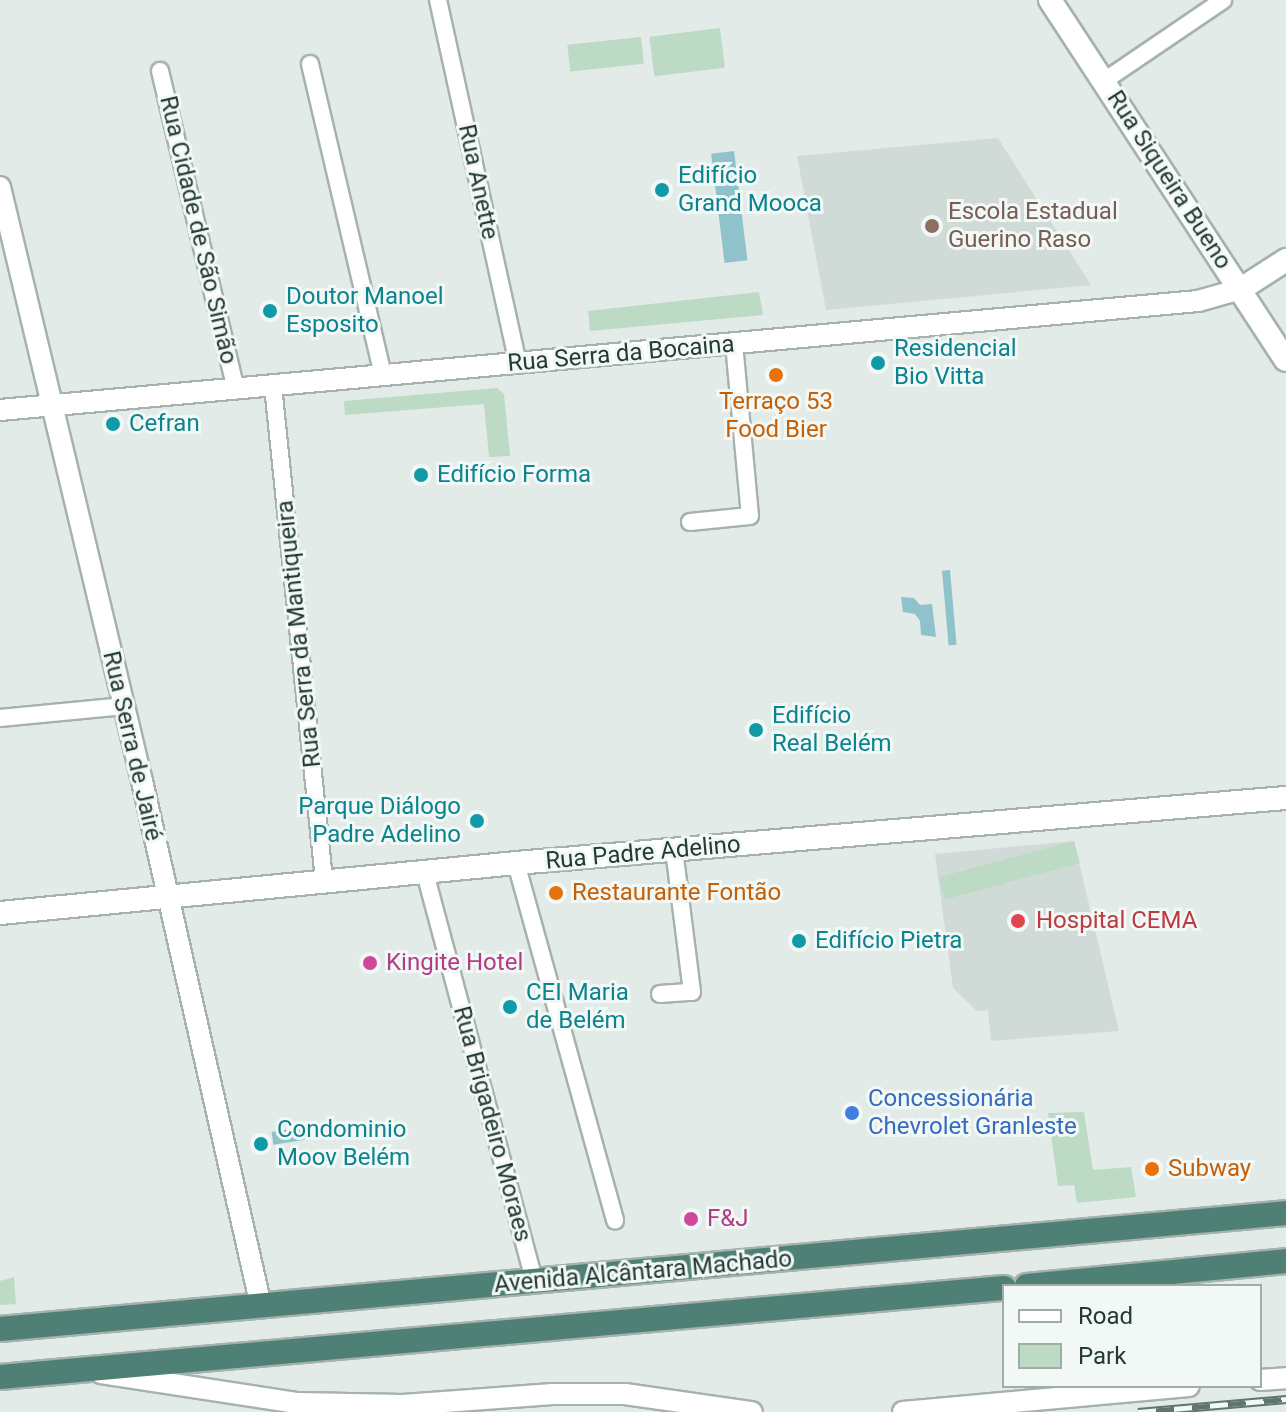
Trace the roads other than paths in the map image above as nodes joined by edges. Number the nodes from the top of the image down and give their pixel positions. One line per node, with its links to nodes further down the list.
1 (438, 0): 12 (street, Rua Anette)
2 (1050, 0): 6 (main road, Rua Siqueira Bueno)
3 (1223, 0): 6 (street)
4 (310, 64): 13 (street)
5 (160, 71): 15 (street, Rua Cidade de São Simão)
6 (1104, 81): 9 (main road, Rua Siqueira Bueno)
7 (0, 187): 16 (street, Rua Serra de Jairé)
8 (1286, 260): 9 (main road)
9 (1241, 289): 10 (street, Rua Serra da Bocaina); 11 (main road, Rua Siqueira Bueno)
10 (734, 344): 12 (street, Rua Serra da Bocaina); 18 (street)
11 (1286, 360)
12 (518, 364): 13 (street, Rua Serra da Bocaina)
13 (383, 376): 14 (street, Rua Serra da Bocaina)
14 (273, 386): 15 (street, Rua Serra da Bocaina); 25 (street, Rua Serra da Mantiqueira)
15 (236, 389): 16 (street, Rua Serra da Bocaina)
16 (52, 405): 17 (street, Rua Serra da Bocaina); 19 (street, Rua Serra de Jairé)
17 (0, 410)
18 (690, 522)
19 (124, 706): 20 (street); 26 (street, Rua Serra de Jairé)
20 (0, 718)
21 (1286, 798): 22 (main road, Rua Padre Adelino)
22 (674, 850): 23 (main road, Rua Padre Adelino); 28 (street)
23 (516, 863): 24 (main road, Rua Padre Adelino); 30 (street)
24 (425, 873): 25 (main road, Rua Padre Adelino); 32 (street, Rua Brigadeiro Moraes)
25 (324, 883): 26 (main road, Rua Padre Adelino)
26 (167, 899): 27 (main road, Rua Padre Adelino); 35 (street, Rua Serra de Jairé)
27 (0, 913)
28 (660, 994)
29 (1286, 1213): 32 (highway, Avenida Alcântara Machado)
30 (615, 1221)
31 (1286, 1261): 33 (highway)
32 (535, 1283): 35 (highway, Avenida Alcântara Machado)
33 (1048, 1284)
34 (1002, 1288): 37 (highway, Avenida Alcântara Machado)
35 (261, 1306): 36 (highway, Avenida Alcântara Machado)
36 (0, 1329)
37 (78, 1368): 38 (highway, Avenida Alcântara Machado); 42 (street, Avenida Alcântara Machado)
38 (0, 1377)
39 (1286, 1378): 40 (street)
40 (1262, 1380)
41 (1167, 1388): 43 (street)
42 (752, 1412)
43 (903, 1412)

